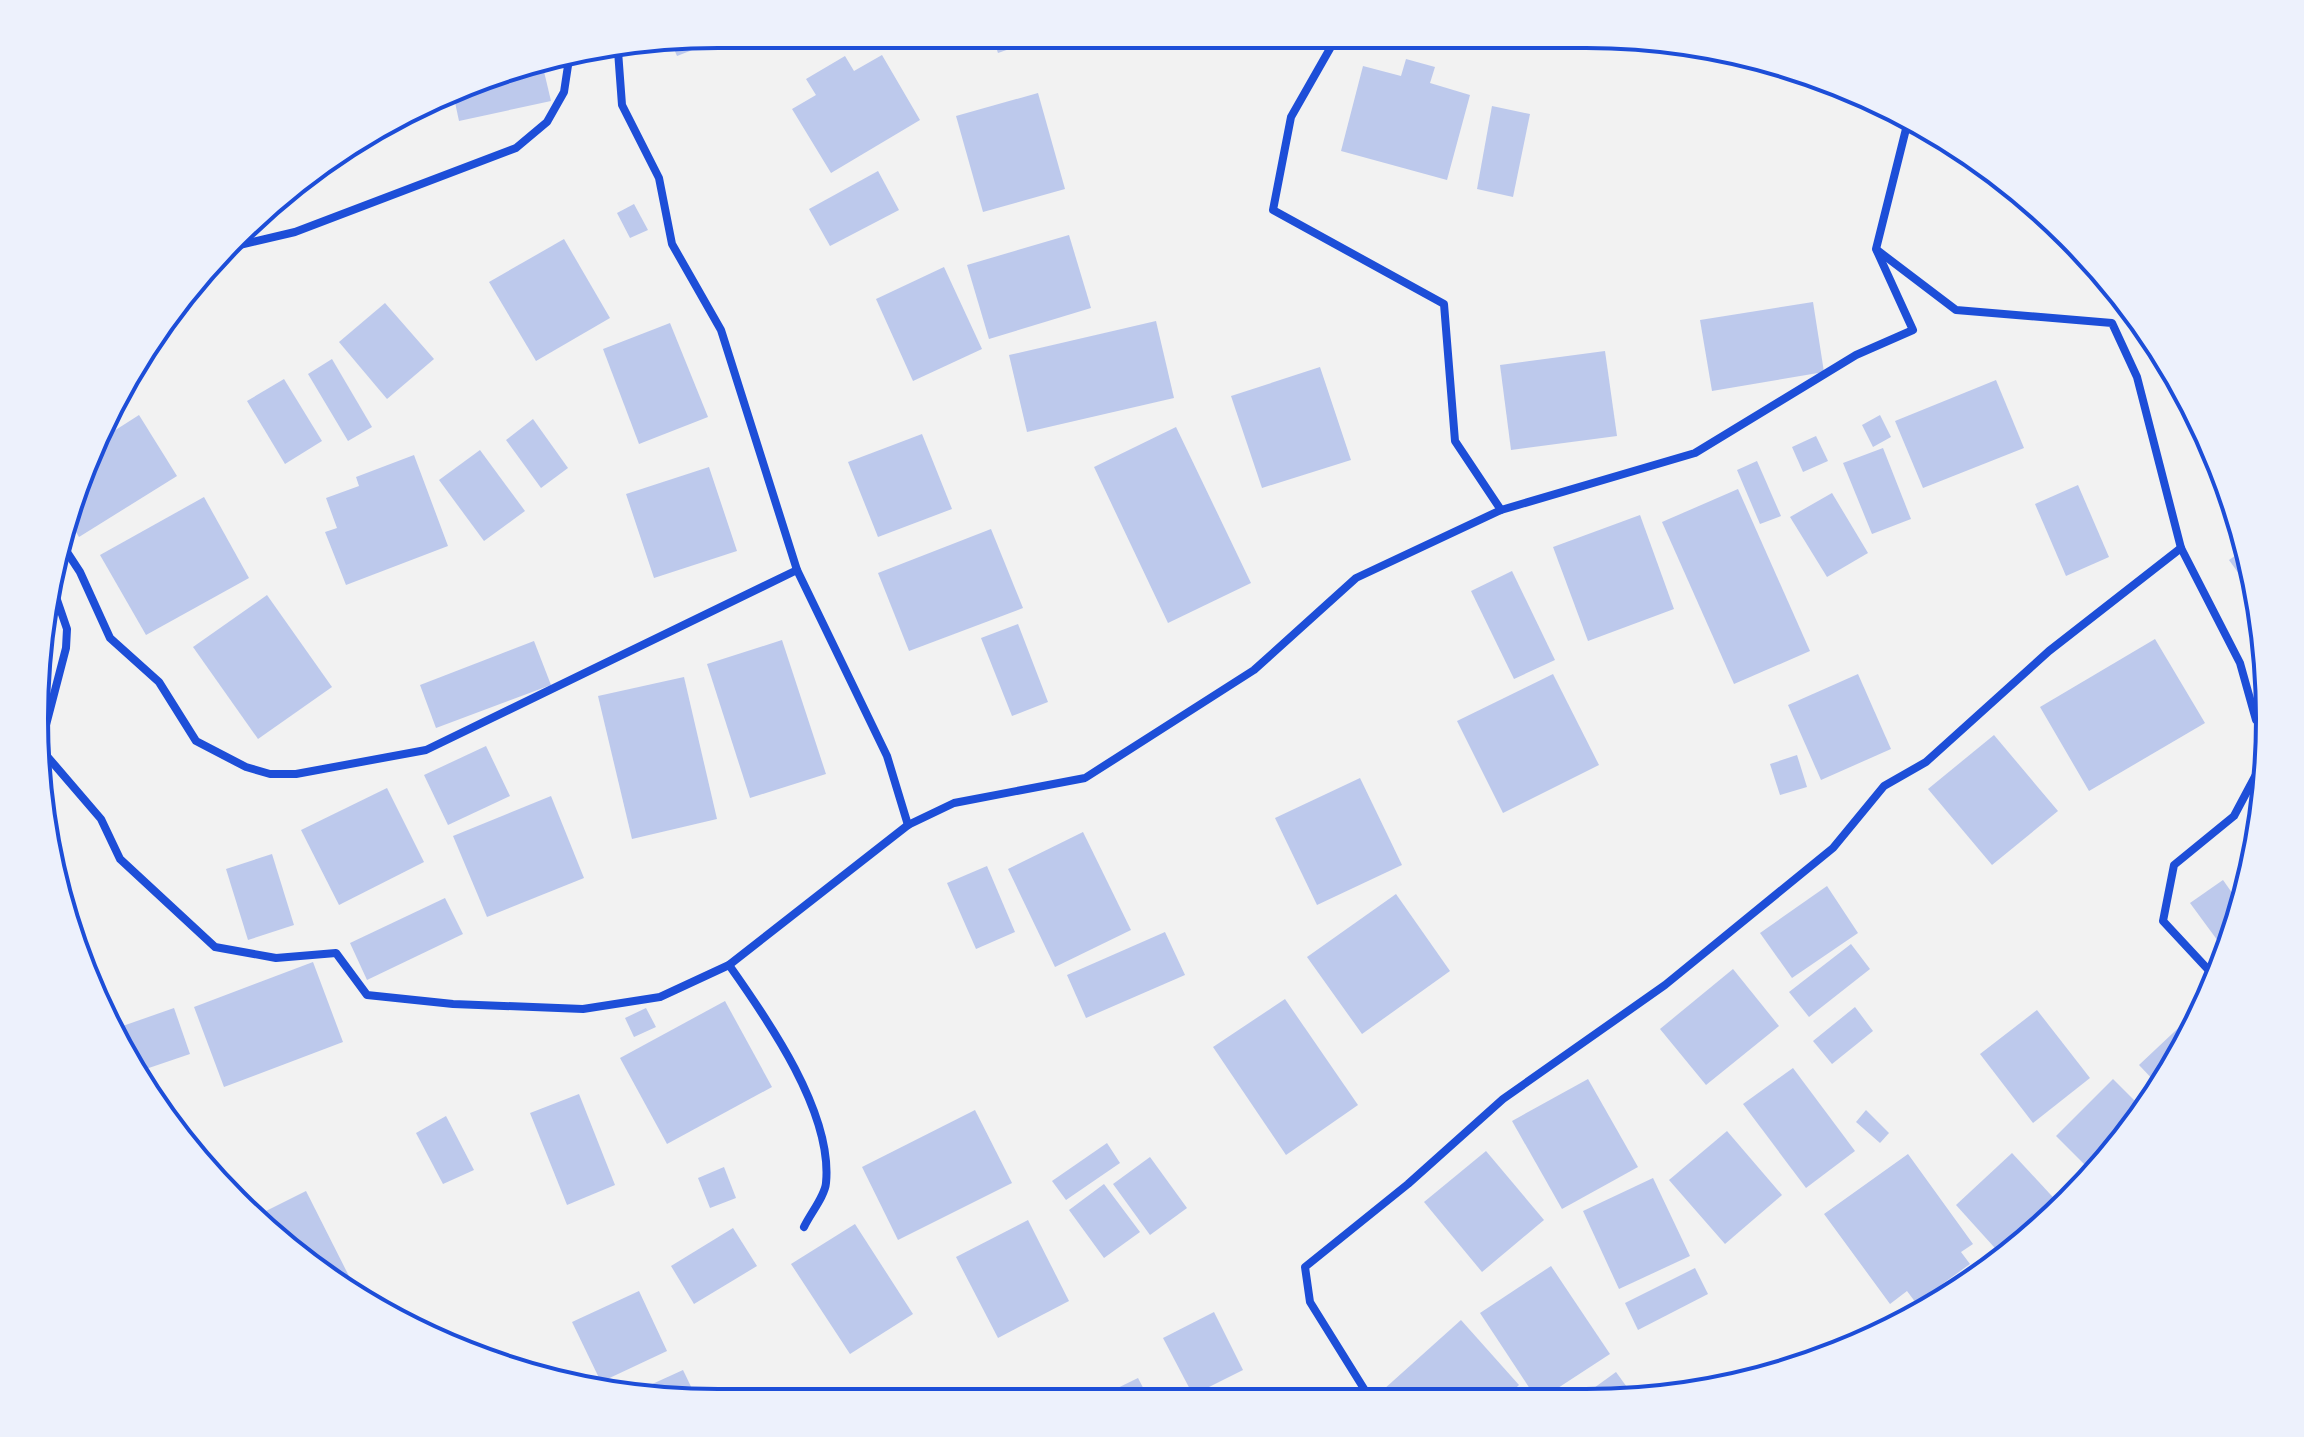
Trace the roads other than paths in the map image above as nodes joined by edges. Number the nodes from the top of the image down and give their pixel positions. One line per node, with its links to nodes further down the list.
1 (1330, 48): 7 (street)
2 (618, 56): 10 (street)
3 (568, 66): 5 (street)
4 (1906, 130): 6 (street)
5 (244, 244)
6 (1876, 249): 7 (street); 8 (street)
7 (1501, 510): 16 (street)
8 (2181, 548): 13 (street); 20 (street)
9 (69, 555): 10 (street)
10 (797, 570): 16 (street)
11 (58, 604): 12 (street)
12 (48, 717)
13 (2256, 720)
14 (49, 758): 17 (street)
15 (2253, 780): 18 (street)
16 (908, 825): 17 (street)
17 (729, 965): 19 (street)
18 (2207, 969)
19 (804, 1227)
20 (1364, 1389)

